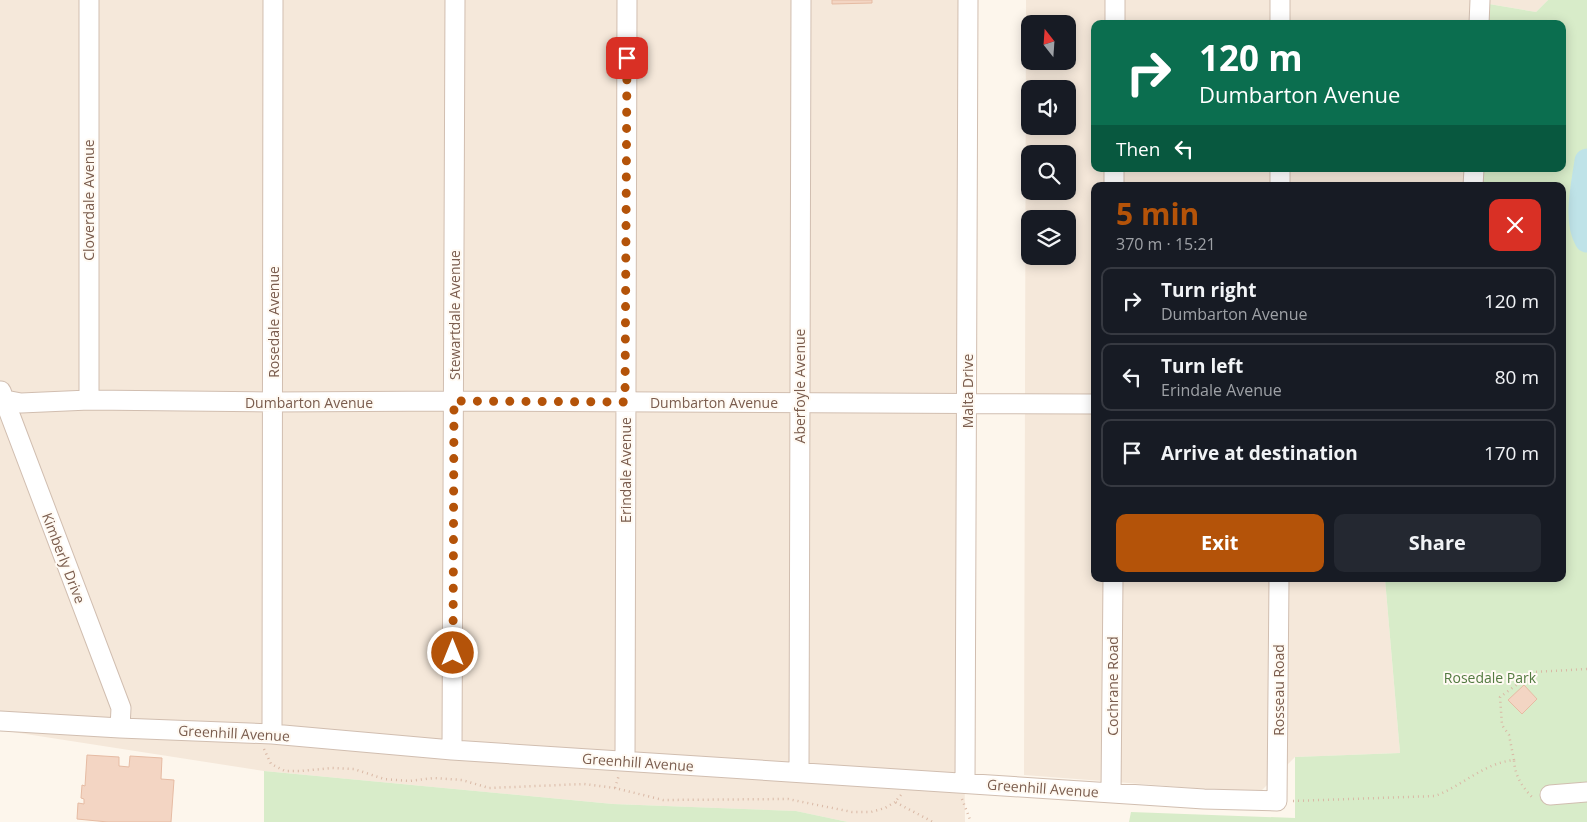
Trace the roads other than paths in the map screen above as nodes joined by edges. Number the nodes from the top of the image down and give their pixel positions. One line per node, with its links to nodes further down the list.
1 (90, 0): 14 (street, Cloverdale Avenue)
2 (274, 0): 16 (street, Rosedale Avenue)
3 (455, 0): 15 (street, Stewartdale Avenue)
4 (627, 0): 17 (street, Erindale Avenue)
5 (801, 0): 18 (street, Aberfoyle Avenue)
6 (968, 0): 19 (street, Malta Drive)
7 (1115, 0): 10 (street)
8 (1280, 0): 11 (street)
9 (1480, 0): 12 (street)
10 (1115, 20)
11 (1280, 20)
12 (1479, 20)
13 (1, 396): 14 (street, Dumbarton Avenue); 24 (street, Kimberly Drive)
14 (89, 400): 16 (street, Dumbarton Avenue)
15 (454, 401): 16 (street, Dumbarton Avenue); 17 (street, Dumbarton Avenue); 26 (street, Stewartdale Avenue)
16 (272, 402): 25 (street, Rosedale Avenue)
17 (625, 402): 18 (street, Dumbarton Avenue); 27 (street, Erindale Avenue)
18 (799, 402): 19 (street, Dumbarton Avenue); 28 (street, Aberfoyle Avenue)
19 (967, 404): 20 (street, Dumbarton Avenue); 29 (street, Malta Drive)
20 (1091, 404)
21 (1113, 582): 31 (street, Cochrane Road)
22 (1279, 582): 33 (street, Rosseau Road)
23 (0, 721): 24 (street, Greenhill Avenue)
24 (120, 728): 25 (street, Greenhill Avenue)
25 (268, 741): 26 (street, Greenhill Avenue)
26 (452, 750): 27 (street, Greenhill Avenue)
27 (625, 761): 28 (street, Greenhill Avenue)
28 (799, 772): 29 (street, Greenhill Avenue)
29 (963, 789): 31 (street, Greenhill Avenue)
30 (1587, 792): 32 (street)
31 (1112, 793): 33 (street, Greenhill Avenue)
32 (1544, 799)
33 (1277, 801)

